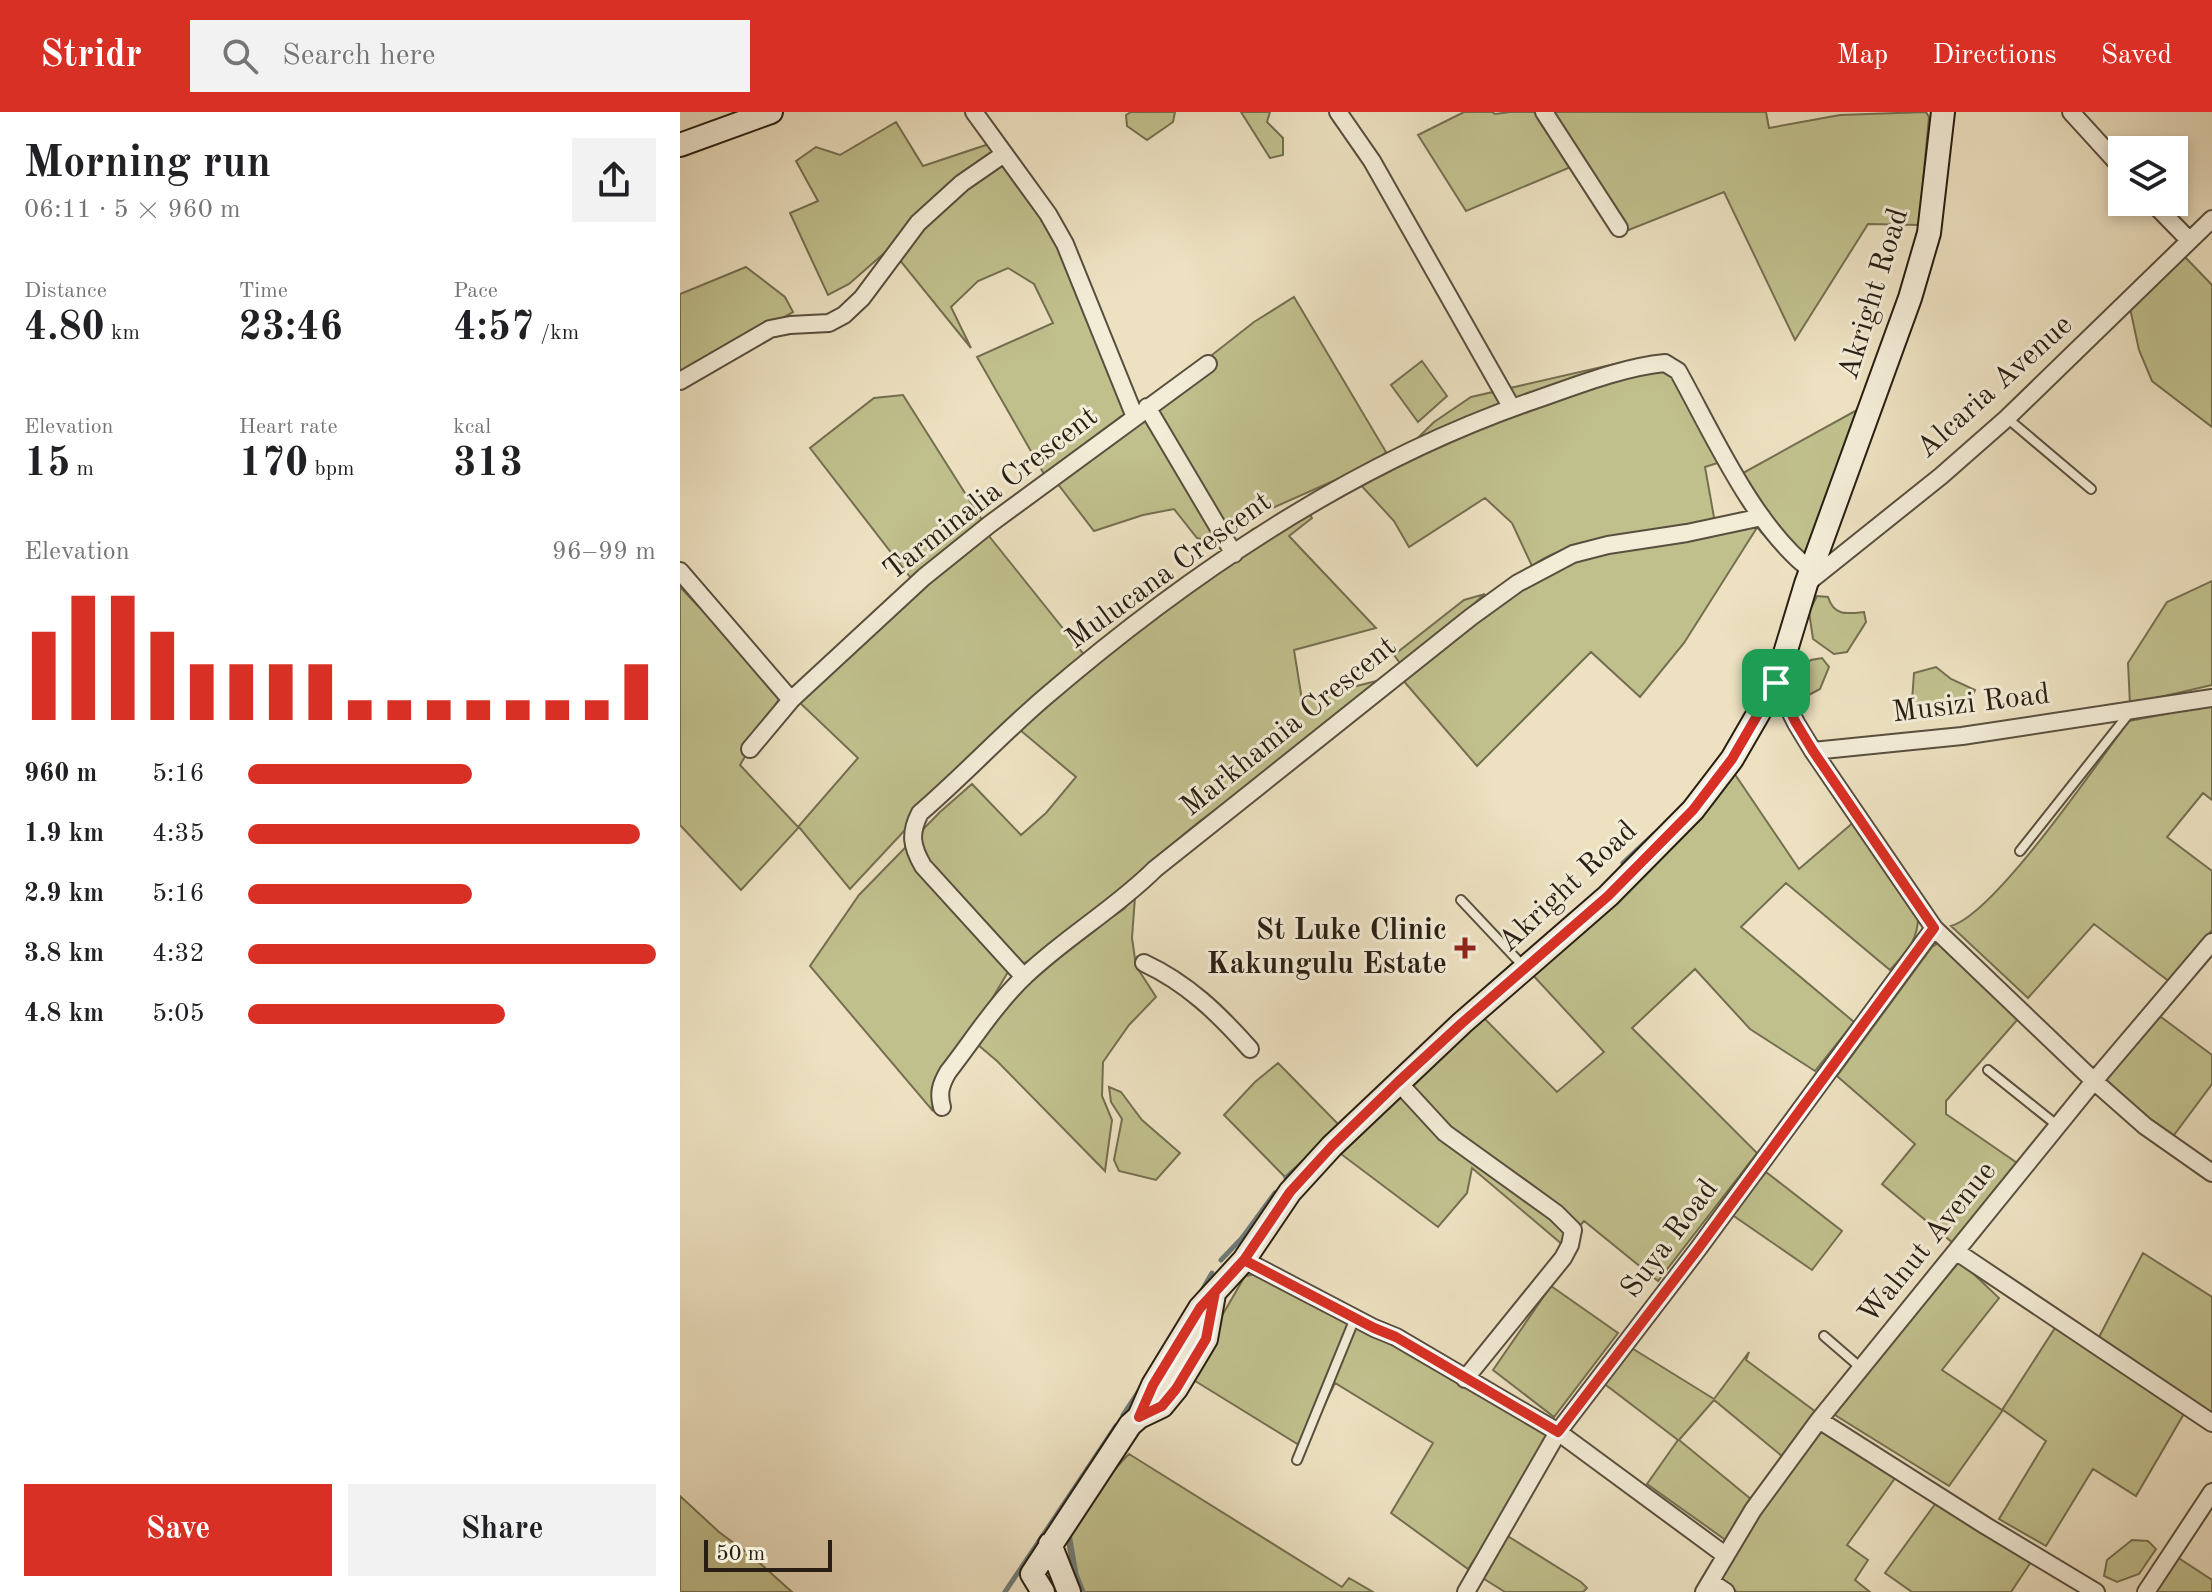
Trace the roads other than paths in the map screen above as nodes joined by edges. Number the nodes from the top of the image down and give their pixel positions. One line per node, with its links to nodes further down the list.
1 (771, 112): 7 (street)
2 (974, 112): 9 (street)
3 (1338, 112): 16 (street)
4 (1544, 112): 12 (street)
5 (1943, 112): 23 (street, Akright Road)
6 (2071, 112): 8 (street)
7 (680, 145)
8 (2108, 153)
9 (1004, 154): 15 (street); 17 (street)
10 (2166, 216): 13 (street)
11 (2212, 219): 13 (street, Alcaria Avenue)
12 (1619, 228)
13 (2189, 240): 18 (street, Alcaria Avenue)
14 (1208, 364): 17 (street, Tarminalia Crescent)
15 (680, 381)
16 (1512, 408): 20 (street, Mulucana Crescent); 21 (street, Mulucana Crescent)
17 (1141, 412): 21 (street); 26 (street, Tarminalia Crescent)
18 (2007, 418): 19 (lane); 23 (street, Alcaria Avenue)
19 (2091, 489)
20 (1762, 517): 23 (street); 36 (street, Markhamia Crescent)
21 (1234, 554): 36 (street, Mulucana Crescent)
22 (680, 571): 26 (street)
23 (1808, 577): 24 (street, Akright Road)
24 (1776, 683): 29 (street); 35 (street, Akright Road)
25 (2212, 698): 27 (street, Musizi Road)
26 (791, 700): 28 (street, Tarminalia Crescent)
27 (2132, 710): 29 (street, Musizi Road); 30 (lane)
28 (750, 749)
29 (1813, 751): 32 (street)
30 (2020, 851)
31 (1461, 900): 35 (lane)
32 (1934, 928): 39 (street); 52 (street, Suya Road)
33 (2212, 942): 39 (street, Walnut Avenue)
34 (1144, 963): 37 (street)
35 (1526, 968): 40 (street, Akright Road)
36 (1024, 977): 41 (street, Markhamia Crescent)
37 (1250, 1049)
38 (1988, 1070): 42 (lane)
39 (2094, 1081): 42 (street, Walnut Avenue); 43 (street)
40 (1398, 1082): 45 (street, Akright Road); 49 (street)
41 (942, 1107)
42 (2059, 1126): 44 (street, Walnut Avenue)
43 (2212, 1173)
44 (1957, 1252): 48 (street, Walnut Avenue); 51 (street)
45 (1244, 1260): 46 (street); 55 (street, Akright Road)
46 (1355, 1318): 49 (street); 53 (lane)
47 (1824, 1336): 48 (lane)
48 (1862, 1369): 50 (street, Walnut Avenue)
49 (1465, 1379): 52 (street)
50 (1819, 1420): 56 (street, Walnut Avenue); 62 (street)
51 (2212, 1423)
52 (1558, 1432): 56 (street); 60 (street, Suya Road)
53 (1297, 1460)
54 (2212, 1492): 63 (street)
55 (1050, 1544): 57 (street, Akright Road); 59 (street)
56 (1725, 1555): 58 (street, Walnut Avenue)
57 (1032, 1586)
58 (1707, 1587): 61 (street)
59 (1069, 1592)
60 (1466, 1592)
61 (1726, 1592)
62 (2096, 1592)
63 (2146, 1592)

